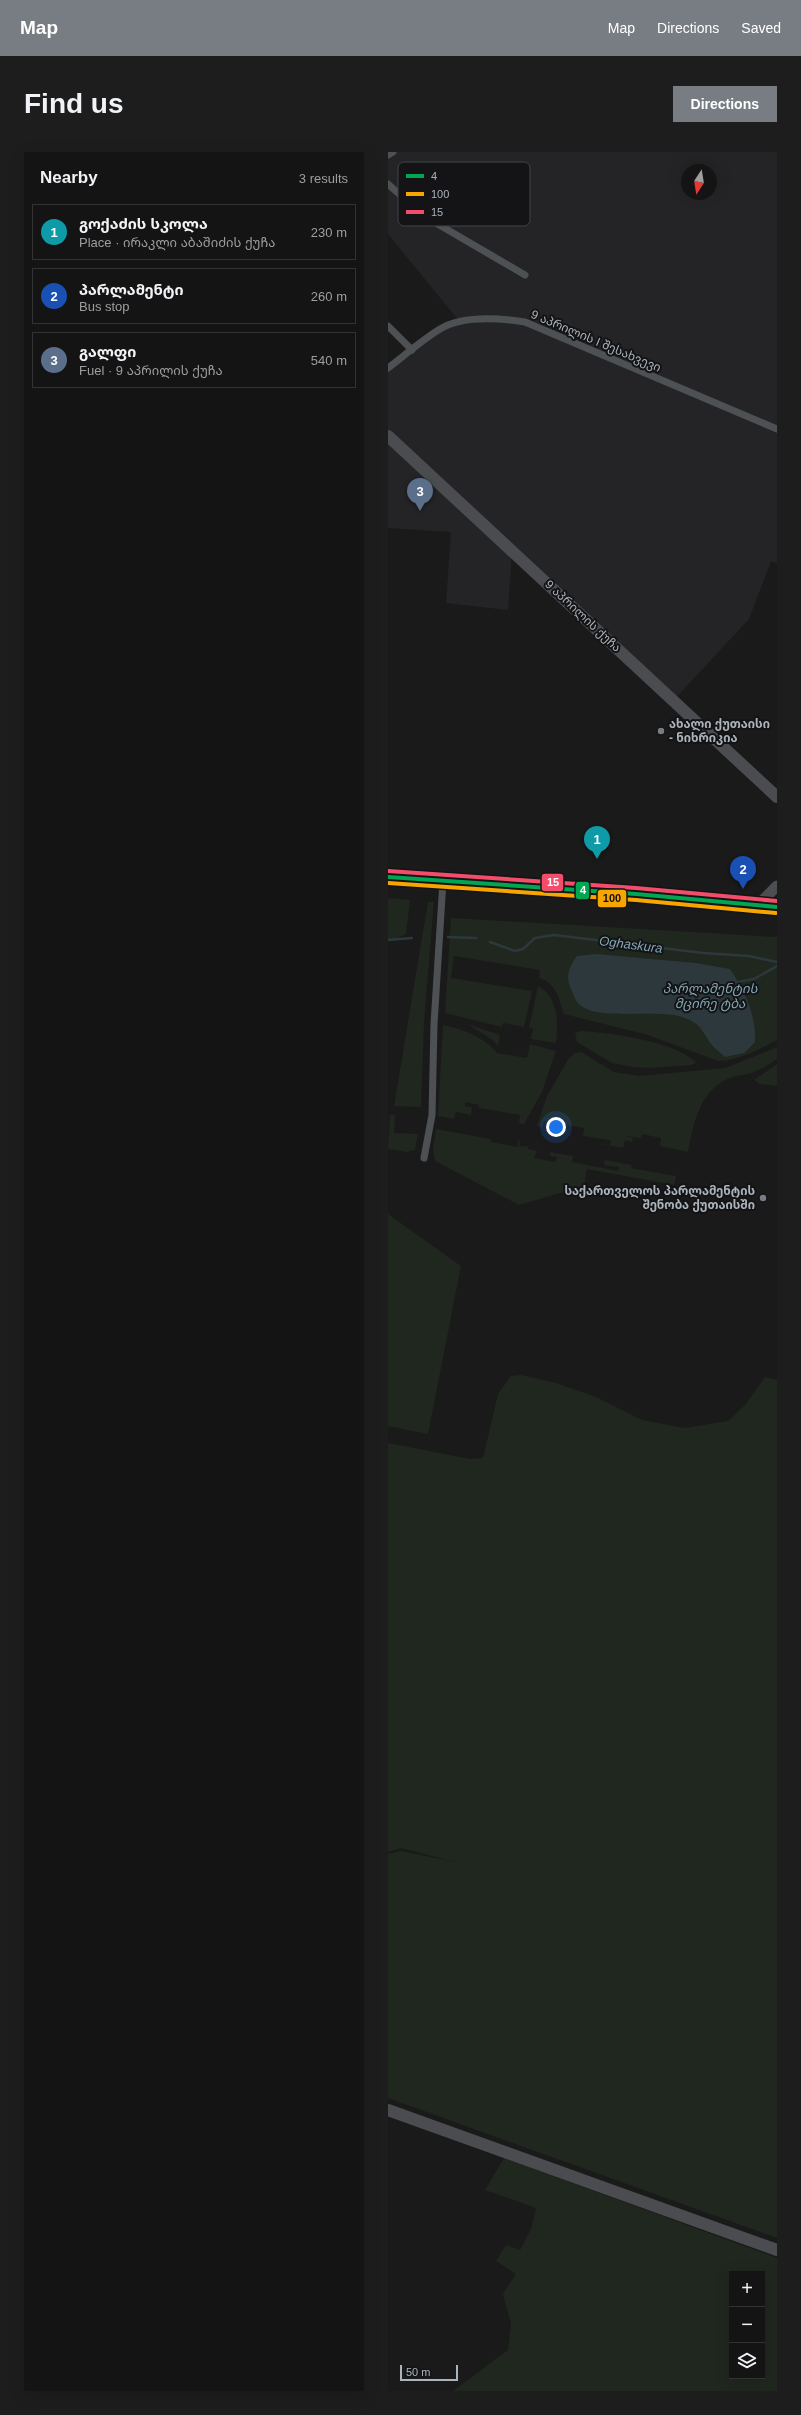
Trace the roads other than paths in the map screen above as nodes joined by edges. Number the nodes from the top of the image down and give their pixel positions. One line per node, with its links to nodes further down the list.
1 (393, 152): 2 (street)
2 (388, 155)
3 (388, 184): 4 (street)
4 (398, 193)
5 (441, 226): 6 (street)
6 (526, 275)
7 (388, 326): 8 (street)
8 (412, 350): 9 (street, 9 აპრილის I შესახვევი); 10 (street, 9 აპრილის I შესახვევი)
9 (388, 368)
10 (777, 429)
11 (388, 436): 12 (main road, 9 აპრილის ქუჩა)
12 (777, 797)
13 (388, 877): 14 (main road)
14 (443, 881): 16 (main road); 18 (street)
15 (777, 886): 16 (main road)
16 (757, 906): 17 (main road)
17 (777, 907)
18 (424, 1158)
19 (388, 2110): 20 (main road)
20 (777, 2250)

